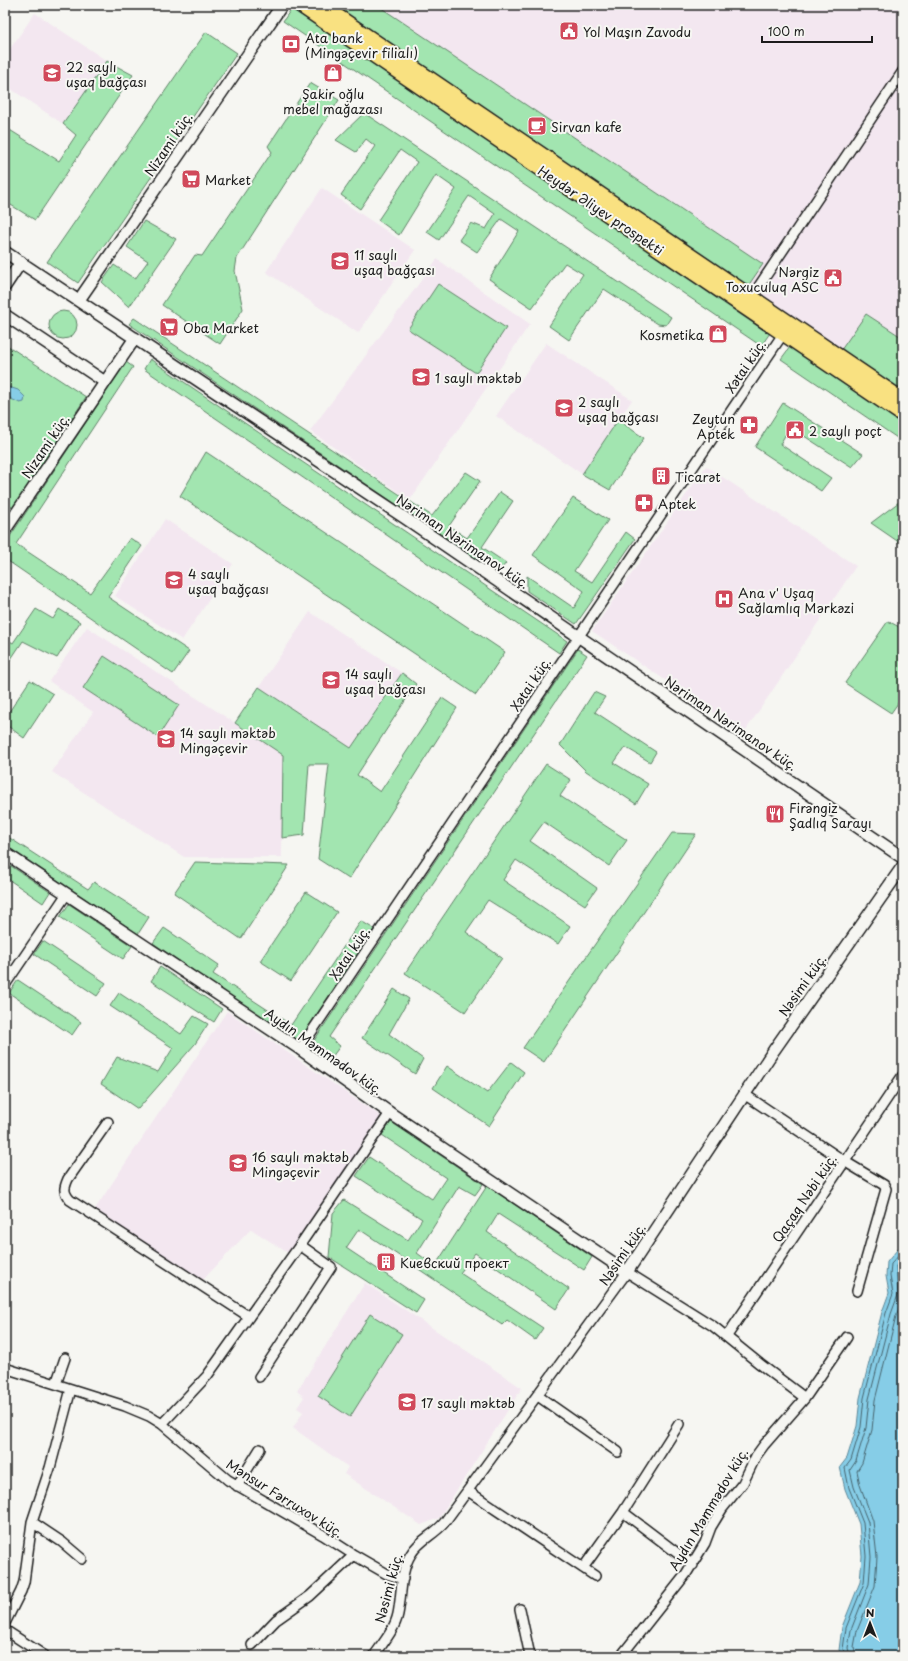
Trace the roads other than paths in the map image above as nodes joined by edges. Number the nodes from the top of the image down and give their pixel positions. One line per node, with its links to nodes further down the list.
1 (282, 5): 8 (street, Nizami küç.)
2 (300, 5): 9 (main road, Heydər Əliyev prospekti)
3 (321, 5): 9 (main road, Heydər Əliyev prospekti)
4 (903, 72): 9 (street)
5 (5, 252): 6 (street, Nəriman Nərimanov küç.)
6 (21, 262): 7 (street); 8 (street, Nəriman Nərimanov küç.)
7 (5, 286)
8 (79, 300): 12 (street, Nəriman Nərimanov küç.)
9 (748, 302): 11 (main road, Heydər Əliyev prospekti); 14 (main road, Heydər Əliyev prospekti)
10 (5, 315): 13 (street)
11 (783, 334): 15 (main road, Heydər Əliyev prospekti); 17 (street, Xətai küç.)
12 (135, 338): 13 (street, Nizami küç.); 17 (street, Nəriman Nərimanov küç.)
13 (105, 382): 16 (street, Nizami küç.)
14 (903, 400)
15 (903, 415)
16 (5, 530)
17 (578, 636): 19 (street, Nəriman Nərimanov küç.); 23 (street, Xətai küç.)
18 (5, 853): 21 (street, Aydın Məmmədov küç.)
19 (903, 858)
20 (903, 866): 25 (street, Nəsimi küç.)
21 (66, 895): 22 (street); 23 (street, Aydın Məmmədov küç.)
22 (5, 985)
23 (300, 1049): 26 (street, Aydın Məmmədov küç.)
24 (903, 1075): 28 (street, Qaçaq Nəbi küç.)
25 (744, 1094): 28 (street); 30 (street, Nəsimi küç.)
26 (390, 1113): 29 (street); 30 (street, Aydın Məmmədov küç.)
27 (108, 1122): 32 (street)
28 (844, 1161): 31 (street); 33 (street, Qaçaq Nəbi küç.)
29 (300, 1245): 32 (street); 37 (street)
30 (627, 1272): 33 (street); 40 (street, Nəsimi küç.)
31 (857, 1292)
32 (248, 1316): 42 (street)
33 (727, 1336): 41 (street)
34 (847, 1337): 41 (street, Aydın Məmmədov küç.)
35 (65, 1358): 38 (street)
36 (5, 1368): 38 (street, Mənsur Fərruxov küç.)
37 (259, 1377)
38 (56, 1384): 39 (street, Mənsur Fərruxov küç.)
39 (71, 1389): 42 (street, Mənsur Fərruxov küç.); 49 (street)
40 (538, 1396): 45 (street); 47 (street, Nəsimi küç.)
41 (805, 1398): 52 (street, Aydın Məmmədov küç.)
42 (162, 1424): 46 (street, Mənsur Fərruxov küç.)
43 (678, 1424): 48 (street)
44 (260, 1449): 46 (street)
45 (618, 1452)
46 (237, 1486): 50 (street, Mənsur Fərruxov küç.)
47 (468, 1490): 53 (street); 55 (street, Nəsimi küç.)
48 (623, 1512): 52 (street); 53 (street)
49 (32, 1522): 51 (street); 57 (street)
50 (354, 1556): 55 (street, Mənsur Fərruxov küç.); 59 (street)
51 (82, 1559)
52 (693, 1565): 63 (street, Aydın Məmmədov küç.)
53 (582, 1568): 54 (street)
54 (594, 1576)
55 (403, 1579): 61 (street, Nəsimi küç.)
56 (520, 1609): 62 (street)
57 (5, 1623)
58 (5, 1630): 60 (street)
59 (252, 1644)
60 (45, 1656)
61 (374, 1656)
62 (530, 1656)
63 (621, 1656)

